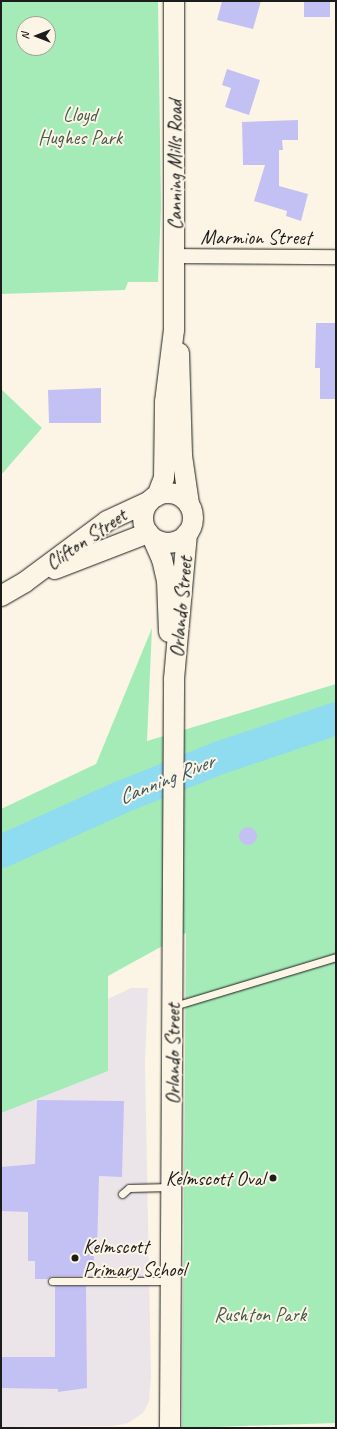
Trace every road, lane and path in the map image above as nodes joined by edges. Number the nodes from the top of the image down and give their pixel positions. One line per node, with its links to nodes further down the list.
1 (174, 1): 2 (main road, Canning Mills Road)
2 (175, 256): 3 (street, Marmion Street); 4 (main road, Canning Mills Road)
3 (336, 257)
4 (174, 330): 5 (main road, Canning Mills Road); 6 (main road, Canning Mills Road)
5 (153, 498): 6 (main road); 8 (main road); 9 (main road, Clifton Street)
6 (189, 504): 7 (main road)
7 (187, 534): 8 (main road); 11 (main road, Orlando Street)
8 (150, 536): 9 (main road, Clifton Street); 11 (main road, Orlando Street)
9 (25, 582): 10 (main road, Clifton Street)
10 (1, 596)
11 (174, 679): 13 (main road, Orlando Street)
12 (336, 957): 13 (lane)
13 (174, 1006): 14 (main road, Orlando Street)
14 (172, 1187): 15 (lane); 17 (main road, Orlando Street)
15 (122, 1194)
16 (52, 1281): 17 (lane)
17 (171, 1281): 18 (main road, Orlando Street)
18 (170, 1428)

